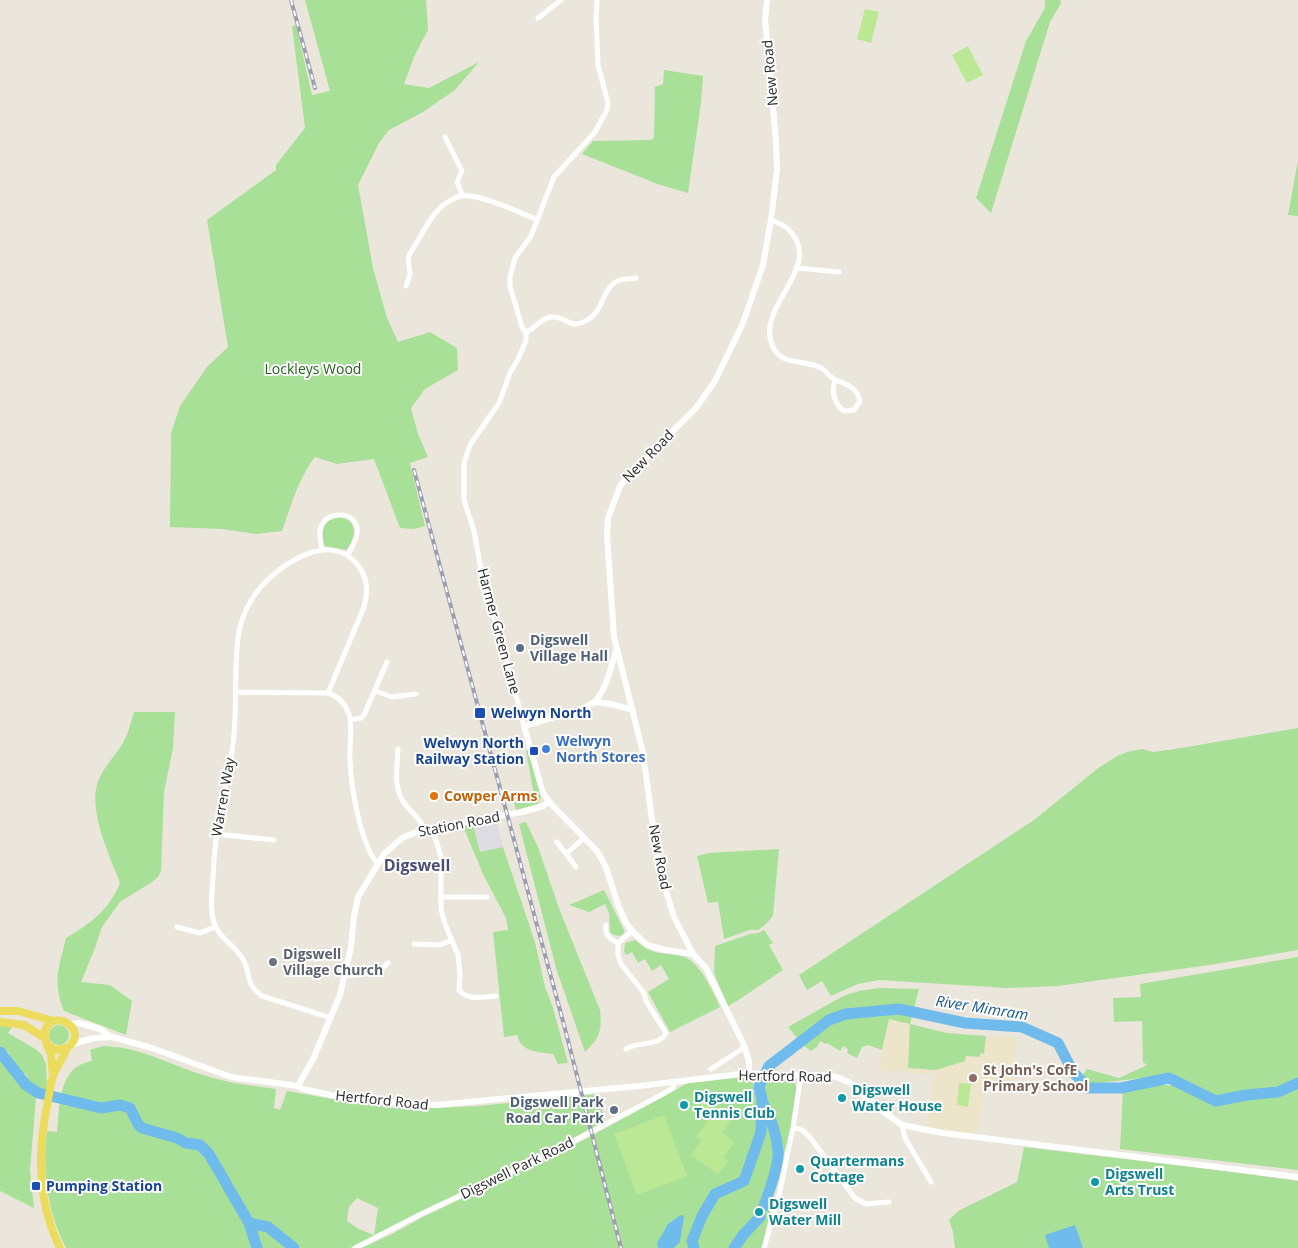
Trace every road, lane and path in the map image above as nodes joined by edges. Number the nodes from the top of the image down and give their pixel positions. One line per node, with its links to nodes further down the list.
1 (562, 0): 4 (street)
2 (597, 0): 7 (street)
3 (767, 0): 8 (street, New Road)
4 (538, 18)
5 (445, 137): 6 (street)
6 (463, 196): 7 (street); 12 (street)
7 (538, 220): 13 (street)
8 (771, 220): 9 (street); 17 (street, New Road)
9 (797, 268): 10 (street); 14 (street)
10 (839, 272)
11 (636, 278): 13 (street)
12 (406, 286)
13 (526, 333): 26 (street, Harmer Green Lane)
14 (834, 380): 14 (street)
15 (322, 550): 16 (street); 16 (street); 20 (street, Warren Way)
16 (348, 555): 21 (street)
17 (617, 649): 23 (street); 24 (street, New Road)
18 (387, 662): 19 (street)
19 (376, 691): 22 (street); 25 (street)
20 (236, 692): 21 (street); 31 (street, Warren Way)
21 (328, 693): 25 (street)
22 (416, 694)
23 (595, 702): 24 (street); 26 (street)
24 (632, 710): 47 (street, New Road)
25 (350, 720): 36 (street)
26 (524, 726): 28 (street, Harmer Green Lane)
27 (398, 750): 30 (street)
28 (549, 802): 29 (street, Station Road); 32 (street, Harmer Green Lane)
29 (432, 827): 30 (street, Station Road); 38 (street)
30 (424, 829): 36 (street, Station Road)
31 (216, 834): 33 (street); 41 (street, Warren Way)
32 (584, 838): 35 (street); 43 (street, Harmer Green Lane)
33 (274, 840)
34 (557, 842): 35 (street)
35 (567, 853): 37 (street)
36 (377, 863): 49 (street, Station Road)
37 (576, 867)
38 (441, 897): 39 (street); 44 (street)
39 (487, 897)
40 (606, 925): 45 (street)
41 (215, 927): 42 (street); 52 (street)
42 (177, 928)
43 (632, 931): 45 (street); 47 (street, Harmer Green Lane)
44 (452, 940): 46 (street); 50 (street)
45 (618, 943): 60 (street)
46 (414, 944)
47 (693, 954): 59 (street)
48 (388, 963): 49 (street)
49 (345, 976): 52 (street, Station Road)
50 (496, 996)
51 (0, 1011): 53 (main road)
52 (331, 1018): 66 (street, Station Road)
53 (54, 1021): 55 (main road); 57 (main road)
54 (0, 1022): 57 (main road)
55 (70, 1024): 56 (street, Hertford Road); 58 (main road)
56 (112, 1036): 58 (street, Hertford Road); 66 (street, Hertford Road)
57 (46, 1041): 58 (main road); 63 (main road)
58 (69, 1046): 63 (main road)
59 (745, 1047): 61 (street, Hertford Road); 62 (street)
60 (626, 1049)
61 (711, 1069)
62 (749, 1073): 65 (street, Hertford Road); 67 (street, Hertford Road)
63 (52, 1079): 72 (main road)
64 (800, 1081): 68 (street)
65 (675, 1082): 66 (street, Hertford Road); 73 (street, Digswell Park Road)
66 (298, 1086)
67 (902, 1125): 69 (street, Hertford Road); 70 (street)
68 (793, 1127): 71 (street); 74 (street)
69 (1298, 1177)
70 (931, 1182)
71 (889, 1202)
72 (60, 1248)
73 (355, 1248)
74 (764, 1248)

